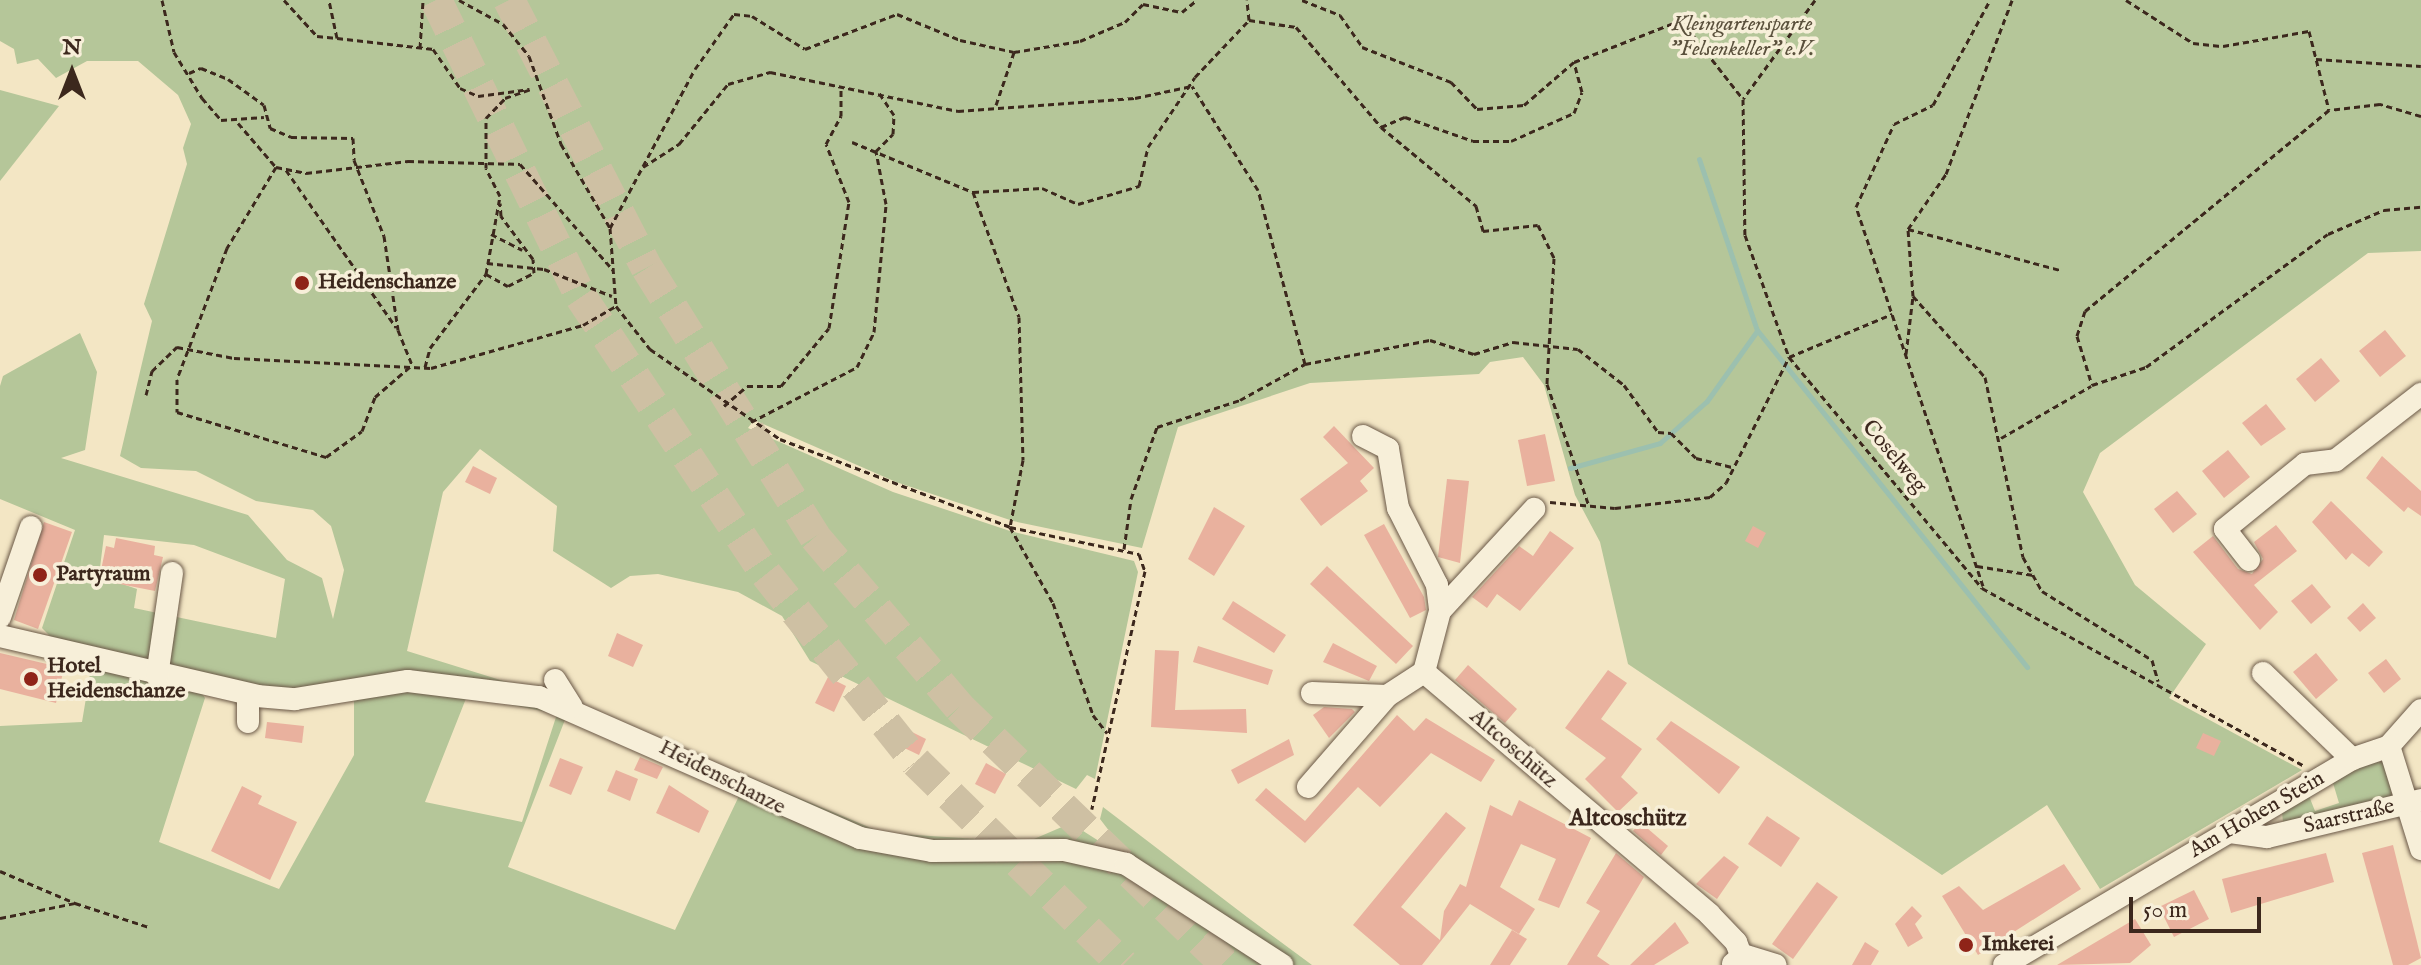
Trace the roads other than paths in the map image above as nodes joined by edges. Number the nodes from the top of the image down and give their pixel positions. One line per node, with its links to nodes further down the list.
1 (2421, 394): 5 (street)
2 (1363, 436): 7 (street)
3 (1534, 509): 7 (street)
4 (31, 527): 8 (street)
5 (2249, 560)
6 (172, 573): 12 (street)
7 (1440, 611): 10 (street)
8 (0, 617)
9 (0, 636): 12 (street, Heidenschanze)
10 (1424, 672): 16 (street); 26 (street, Altcoschütz)
11 (2263, 673): 21 (street)
12 (157, 676): 15 (street, Heidenschanze)
13 (555, 680): 17 (street)
14 (1312, 693): 16 (street)
15 (248, 695): 17 (street, Heidenschanze); 19 (street)
16 (1387, 696): 22 (street)
17 (572, 707): 27 (street, Heidenschanze)
18 (2421, 710): 20 (street, Am Hohen Stein)
19 (248, 722)
20 (2389, 746): 21 (street, Am Hohen Stein); 23 (street)
21 (2352, 759): 24 (street, Am Hohen Stein)
22 (1308, 787)
23 (2415, 802): 24 (street, Saarstraße); 25 (street)
24 (2230, 832): 29 (street, Am Hohen Stein)
25 (2421, 849)
26 (1740, 962): 28 (street, Altcoschütz)
27 (1282, 965)
28 (1776, 965)
29 (2004, 965)

